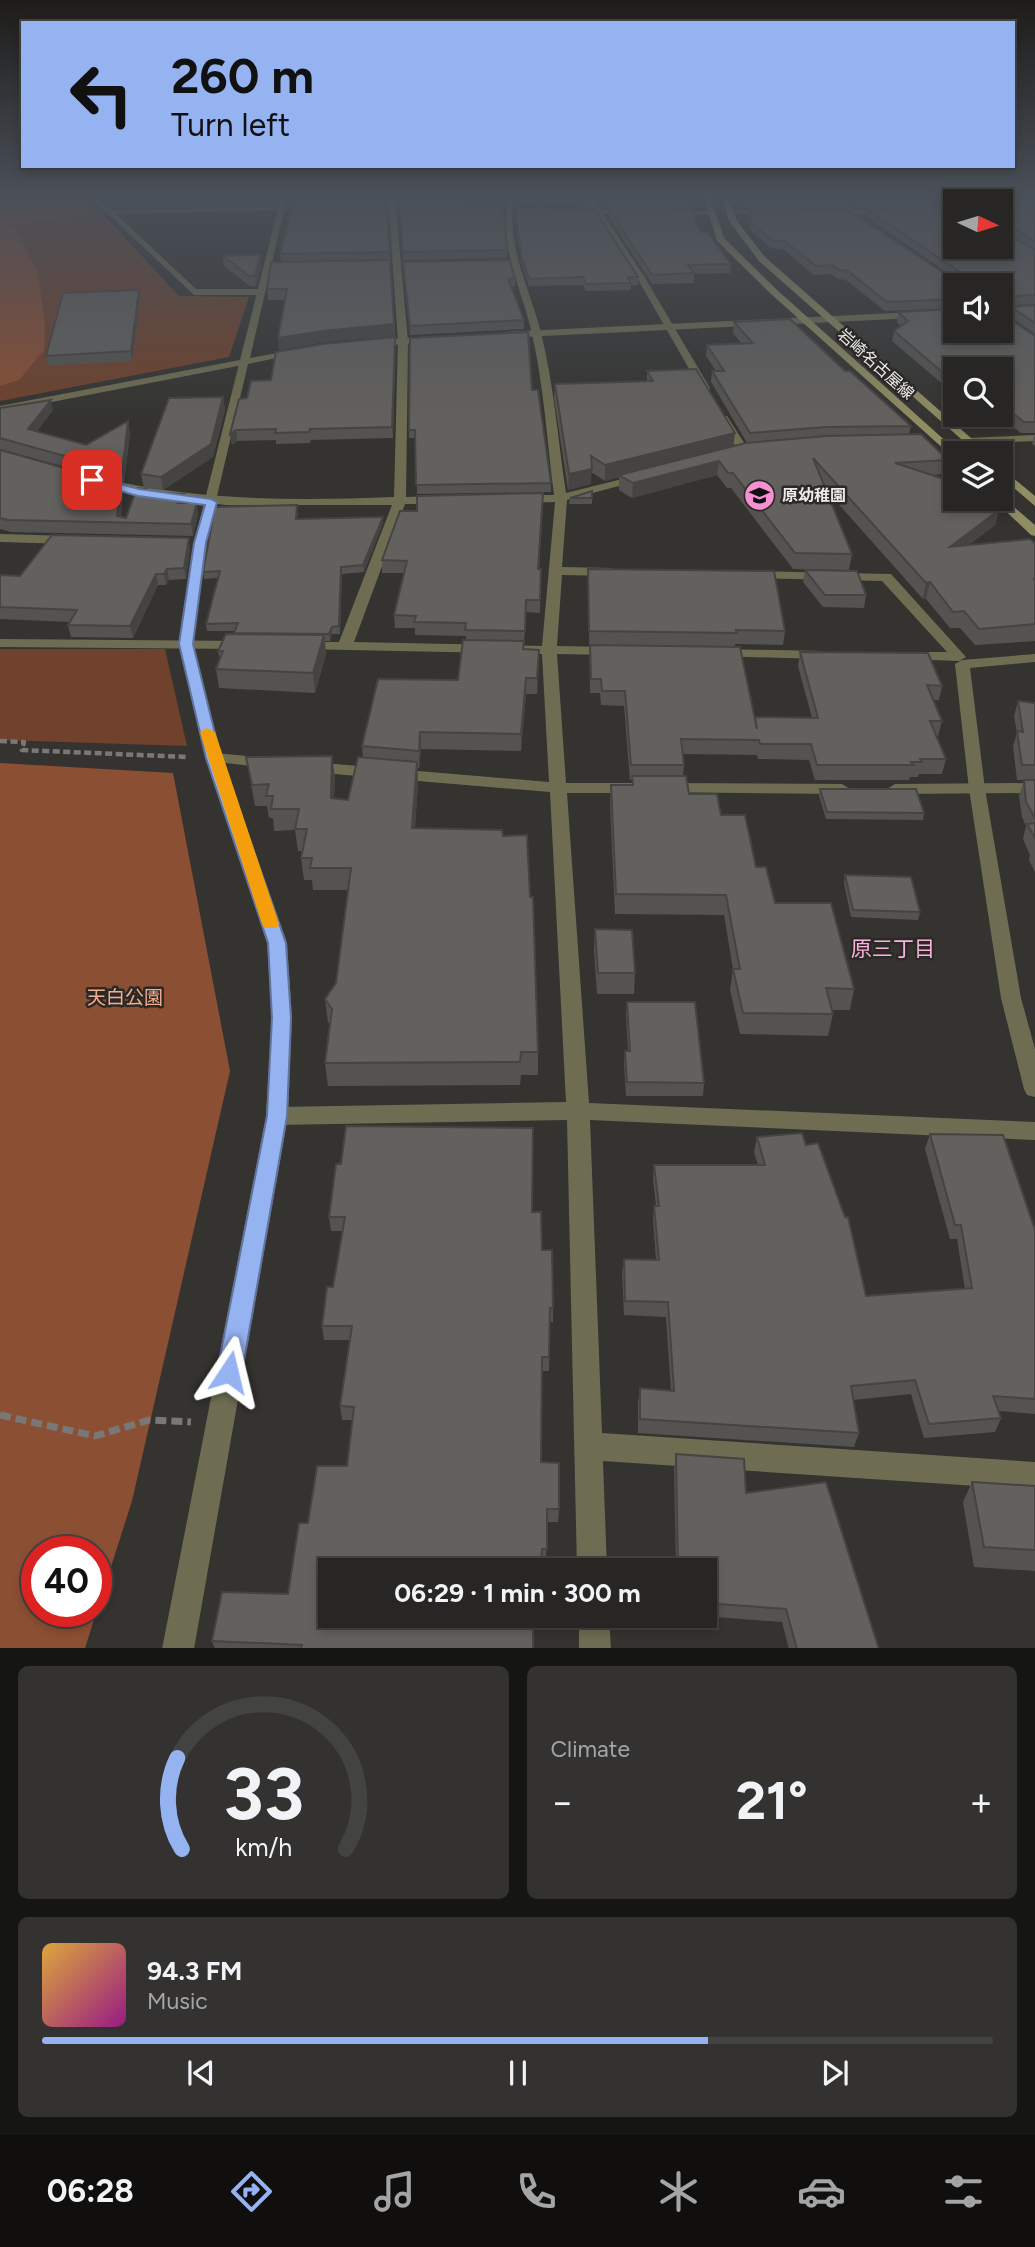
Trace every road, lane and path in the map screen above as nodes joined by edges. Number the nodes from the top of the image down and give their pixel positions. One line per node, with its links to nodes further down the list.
1 (171, 270): 8 (street)
2 (267, 270): 8 (street)
3 (397, 270): 18 (street)
4 (515, 270): 15 (street)
5 (635, 270): 14 (street)
6 (752, 270): 13 (main road, 岩崎名古屋線)
7 (774, 270): 12 (main road, 岩崎名古屋線)
8 (261, 292): 21 (street)
9 (1035, 309): 10 (street)
10 (1013, 310)
11 (943, 314): 12 (street)
12 (827, 318): 13 (street); 26 (main road, 岩崎名古屋線)
13 (804, 320): 14 (street); 27 (main road, 岩崎名古屋線)
14 (668, 326): 15 (street); 22 (street)
15 (537, 334): 16 (street); 34 (street)
16 (497, 336)
17 (443, 339): 18 (street)
18 (403, 341): 19 (street); 37 (street)
19 (364, 344)
20 (311, 350): 21 (street)
21 (245, 362): 24 (street); 38 (street)
22 (709, 395)
23 (716, 407): 29 (street)
24 (0, 409)
25 (1035, 438): 26 (street)
26 (970, 441)
27 (943, 449)
28 (757, 451): 29 (street)
29 (744, 452): 30 (street)
30 (731, 456)
31 (653, 475): 34 (street)
32 (88, 479): 38 (street)
33 (1013, 482): 39 (main road)
34 (561, 498): 35 (street); 44 (street)
35 (508, 499)
36 (454, 500): 37 (street)
37 (400, 501): 38 (street); 51 (street)
38 (211, 502): 48 (street)
39 (1035, 502)
40 (1012, 511): 41 (main road)
41 (1035, 532)
42 (0, 538): 43 (street)
43 (80, 540)
44 (555, 571): 45 (street); 52 (street)
45 (624, 572)
46 (734, 574): 58 (street)
47 (0, 643): 48 (street)
48 (186, 644): 49 (street); 60 (street)
49 (252, 645)
50 (292, 646): 51 (street)
51 (345, 646): 52 (street)
52 (549, 649): 53 (street); 61 (street)
53 (631, 651)
54 (699, 652): 55 (street)
55 (836, 655)
56 (891, 656): 58 (street)
57 (1035, 658): 58 (street)
58 (961, 661): 63 (street)
59 (0, 741): 60 (path)
60 (214, 758): 61 (street); 66 (street)
61 (558, 788): 63 (street); 65 (street)
62 (1035, 788): 63 (street)
63 (977, 789): 64 (street)
64 (1035, 1089)
65 (578, 1111): 66 (street); 67 (street); 70 (street)
66 (277, 1116): 69 (street)
67 (1035, 1131)
68 (0, 1415): 69 (path)
69 (220, 1423): 74 (street)
70 (588, 1446): 71 (street); 72 (street)
71 (1035, 1476)
72 (592, 1558)
73 (594, 1628): 75 (street)
74 (178, 1648)
75 (595, 1648)

